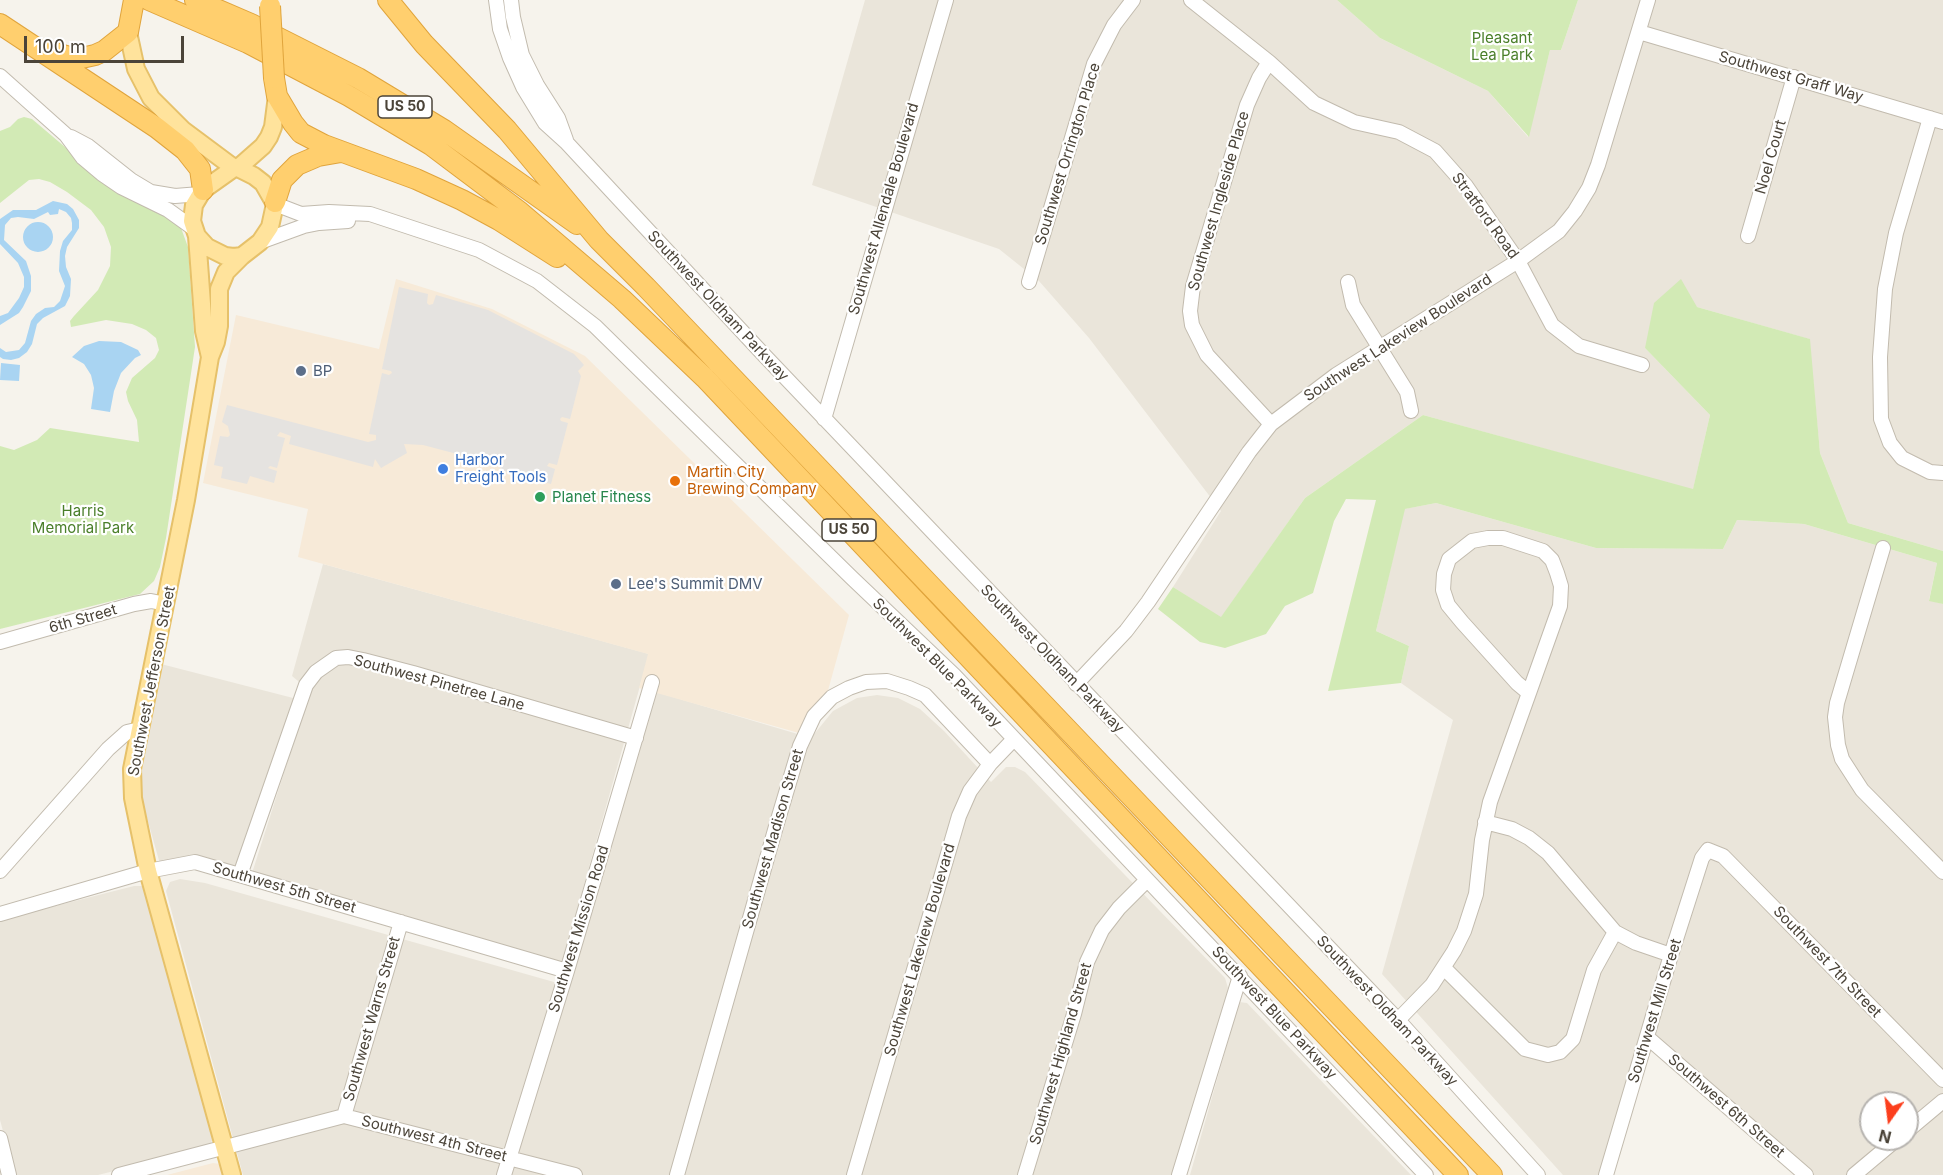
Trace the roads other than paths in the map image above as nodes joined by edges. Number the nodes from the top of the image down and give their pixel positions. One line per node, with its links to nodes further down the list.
1 (134, 0): 13 (highway)
2 (149, 0): 36 (highway, US 50)
3 (195, 0): 30 (highway, US 50)
4 (388, 0): 30 (highway)
5 (496, 0): 22 (street, Southwest Oldham Parkway)
6 (511, 0): 22 (street, Southwest Oldham Parkway)
7 (946, 0): 41 (street, Southwest Allendale Boulevard)
8 (1133, 0): 34 (street, Southwest Orrington Place)
9 (1191, 0): 16 (street, Stratford Road)
10 (1648, 0): 14 (street, Southwest Lakeview Boulevard)
11 (269, 3): 19 (highway, bridge)
12 (0, 24): 15 (highway)
13 (129, 26): 15 (highway); 24 (main road)
14 (1639, 32): 18 (street, Southwest Graff Way); 33 (street, Southwest Lakeview Boulevard)
15 (32, 45): 25 (highway)
16 (1269, 62): 33 (street, Stratford Road); 42 (street, Southwest Ingleside Place)
17 (0, 76): 21 (street)
18 (1794, 77): 20 (street, Southwest Graff Way); 29 (street, Noel Court)
19 (275, 87): 23 (highway); 24 (main road)
20 (1937, 120): 43 (street)
21 (66, 135): 25 (street); 28 (street)
22 (566, 142): 41 (street, Southwest Oldham Parkway)
23 (343, 152): 26 (highway); 36 (highway)
24 (236, 168): 25 (main road); 26 (main road)
25 (201, 192): 28 (main road)
26 (275, 203): 27 (street, Southwest Blue Parkway); 31 (main road)
27 (395, 223): 31 (street, Southwest Blue Parkway); 52 (street, Southwest Blue Parkway)
28 (195, 232): 32 (main road); 38 (main road, Southwest Jefferson Street)
29 (1748, 236)
30 (599, 240): 89 (highway, US 50)
31 (261, 242): 32 (main road)
32 (242, 256): 38 (main road, Southwest Jefferson Street)
33 (1518, 261): 37 (street, Southwest Lakeview Boulevard); 39 (street, Stratford Road)
34 (1029, 282)
35 (1348, 282): 37 (street)
36 (622, 299): 88 (highway, US 50)
37 (1379, 348): 40 (street); 42 (street, Southwest Lakeview Boulevard)
38 (210, 357): 45 (main road, Southwest Jefferson Street)
39 (1642, 364)
40 (1411, 411)
41 (824, 419): 48 (street, Southwest Oldham Parkway)
42 (1271, 424): 48 (street, Southwest Lakeview Boulevard)
43 (1943, 473)
44 (1883, 548): 58 (street)
45 (166, 604): 46 (street, 6th Street); 50 (main road, Southwest Jefferson Street)
46 (0, 642)
47 (652, 682): 51 (street, Southwest Mission Road)
48 (1076, 684): 68 (street, Southwest Oldham Parkway)
49 (1529, 693): 49 (street); 54 (street)
50 (140, 729): 56 (street); 57 (main road, Southwest Jefferson Street)
51 (636, 738): 59 (street, Southwest Pinetree Lane); 66 (street, Southwest Mission Road)
52 (1013, 740): 53 (street, Southwest Lakeview Boulevard); 60 (street, Southwest Blue Parkway)
53 (990, 764): 83 (street, Southwest Madison Street); 84 (street, Southwest Lakeview Boulevard)
54 (1485, 822): 63 (street); 65 (street)
55 (1708, 850): 64 (street, Southwest Mill Street); 70 (street, Southwest 7th Street)
56 (0, 871)
57 (148, 871): 59 (street, Southwest 5th Street); 61 (street, Southwest 5th Street); 75 (main road, Southwest Jefferson Street)
58 (1943, 872)
59 (240, 875): 62 (street, Southwest 5th Street)
60 (1147, 880): 67 (street, Southwest Blue Parkway); 85 (street, Southwest Highland Street)
61 (0, 914)
62 (401, 922): 66 (street, Southwest 5th Street); 72 (street, Southwest Warns Street)
63 (1615, 932): 64 (street); 65 (street)
64 (1671, 956): 69 (street, Southwest Mill Street)
65 (1444, 968): 68 (street)
66 (567, 971): 77 (street, Southwest Mission Road)
67 (1239, 976): 86 (street); 87 (street, Southwest Blue Parkway)
68 (1398, 1020): 90 (street, Southwest Oldham Parkway)
69 (1647, 1036): 91 (street, Southwest Mill Street); 92 (street, Southwest 6th Street)
70 (1943, 1080)
71 (1943, 1101): 73 (street)
72 (344, 1116): 75 (street, Southwest 4th Street); 77 (street, Southwest 4th Street)
73 (1919, 1121)
74 (0, 1138): 78 (street)
75 (225, 1148): 79 (street, Southwest 4th Street); 80 (main road, Southwest Jefferson Street)
76 (1883, 1151): 93 (street)
77 (509, 1158): 81 (street, Southwest Mission Road); 82 (street, Southwest 4th Street)
78 (9, 1175)
79 (118, 1175)
80 (232, 1175)
81 (504, 1175)
82 (575, 1175)
83 (677, 1175)
84 (854, 1175)
85 (1025, 1175)
86 (1179, 1175)
87 (1426, 1175)
88 (1458, 1175)
89 (1492, 1175)
90 (1538, 1175)
91 (1606, 1175)
92 (1806, 1175)
93 (1854, 1175)

